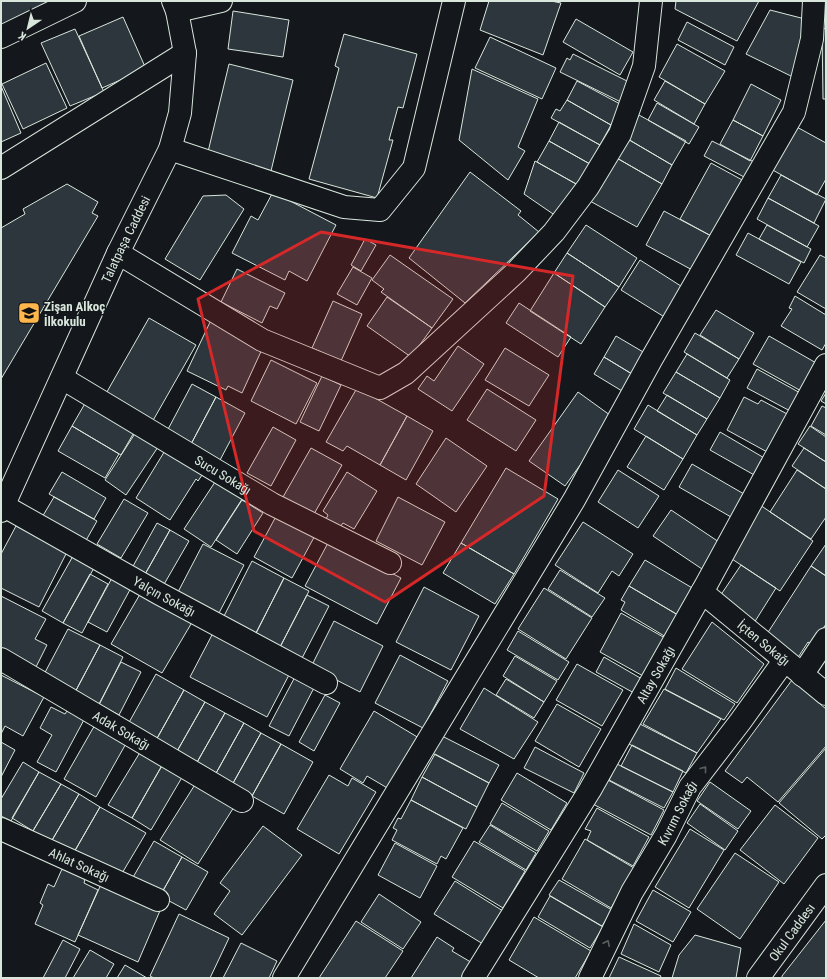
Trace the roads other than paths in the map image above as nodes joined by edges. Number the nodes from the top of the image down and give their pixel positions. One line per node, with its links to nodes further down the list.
1 (75, 1): 7 (street)
2 (220, 1): 6 (street)
3 (454, 1): 9 (street)
4 (651, 1): 11 (street)
5 (814, 1): 27 (street)
6 (175, 6): 8 (street, Talatpaşa Caddesi)
7 (1, 37)
8 (185, 53): 9 (street, Talatpaşa Caddesi); 10 (street)
9 (170, 149): 11 (street, Talatpaşa Caddesi)
10 (1, 168)
11 (118, 253): 13 (street, Talatpaşa Caddesi)
12 (826, 365): 16 (street, Altay Sokağı)
13 (62, 378): 14 (street, Talatpaşa Caddesi); 15 (street, Sucu Sokağı)
14 (2, 508): 21 (street, Yalçın Sokağı)
15 (390, 563)
16 (702, 592): 19 (street, İçten Sokağı); 28 (street, Altay Sokağı)
17 (826, 640): 20 (street)
18 (1, 660): 23 (street, Adak Sokağı)
19 (784, 661): 20 (street, İçten Sokağı); 29 (street, Kıvrım Sokağı, one-way to 19)
20 (802, 675): 22 (street, İçten Sokağı)
21 (326, 683)
22 (826, 694)
23 (242, 801)
24 (1, 829): 26 (street, Ahlat Sokağı)
25 (826, 886): 30 (street, Okul Caddesı)
26 (158, 900)
27 (284, 978)
28 (473, 978)
29 (590, 978)
30 (758, 978)

